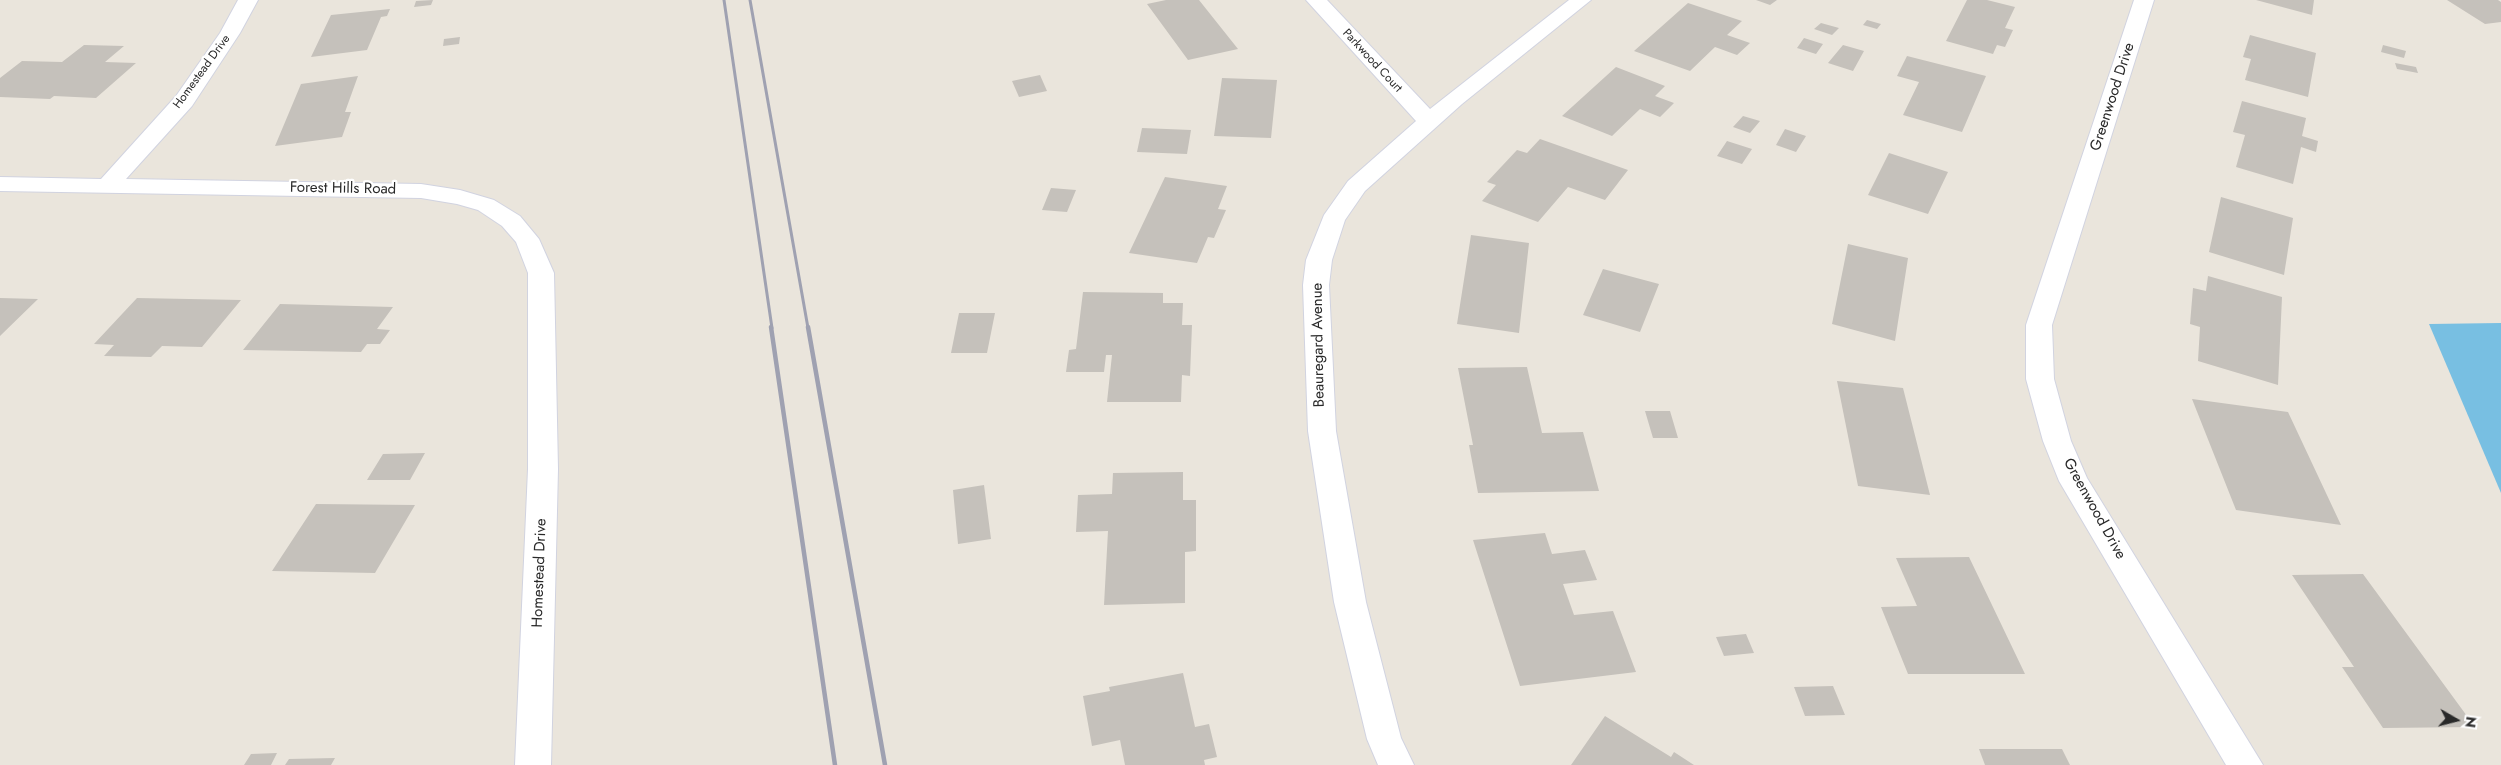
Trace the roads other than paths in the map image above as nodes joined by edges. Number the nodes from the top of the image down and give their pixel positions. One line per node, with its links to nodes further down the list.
1 (248, 0): 7 (street, Homestead Drive)
2 (1316, 0): 5 (street, Parkwood Court)
3 (1581, 0): 5 (street, Beauregard Avenue)
4 (2144, 0): 11 (street, Greenwood Drive)
5 (1429, 121): 10 (street, Beauregard Avenue)
6 (0, 184): 7 (street, Forest Hills Road)
7 (109, 184): 8 (street, Forest Hills Road)
8 (542, 381): 9 (street, Homestead Drive)
9 (533, 765)
10 (1396, 765)
11 (2245, 765)

